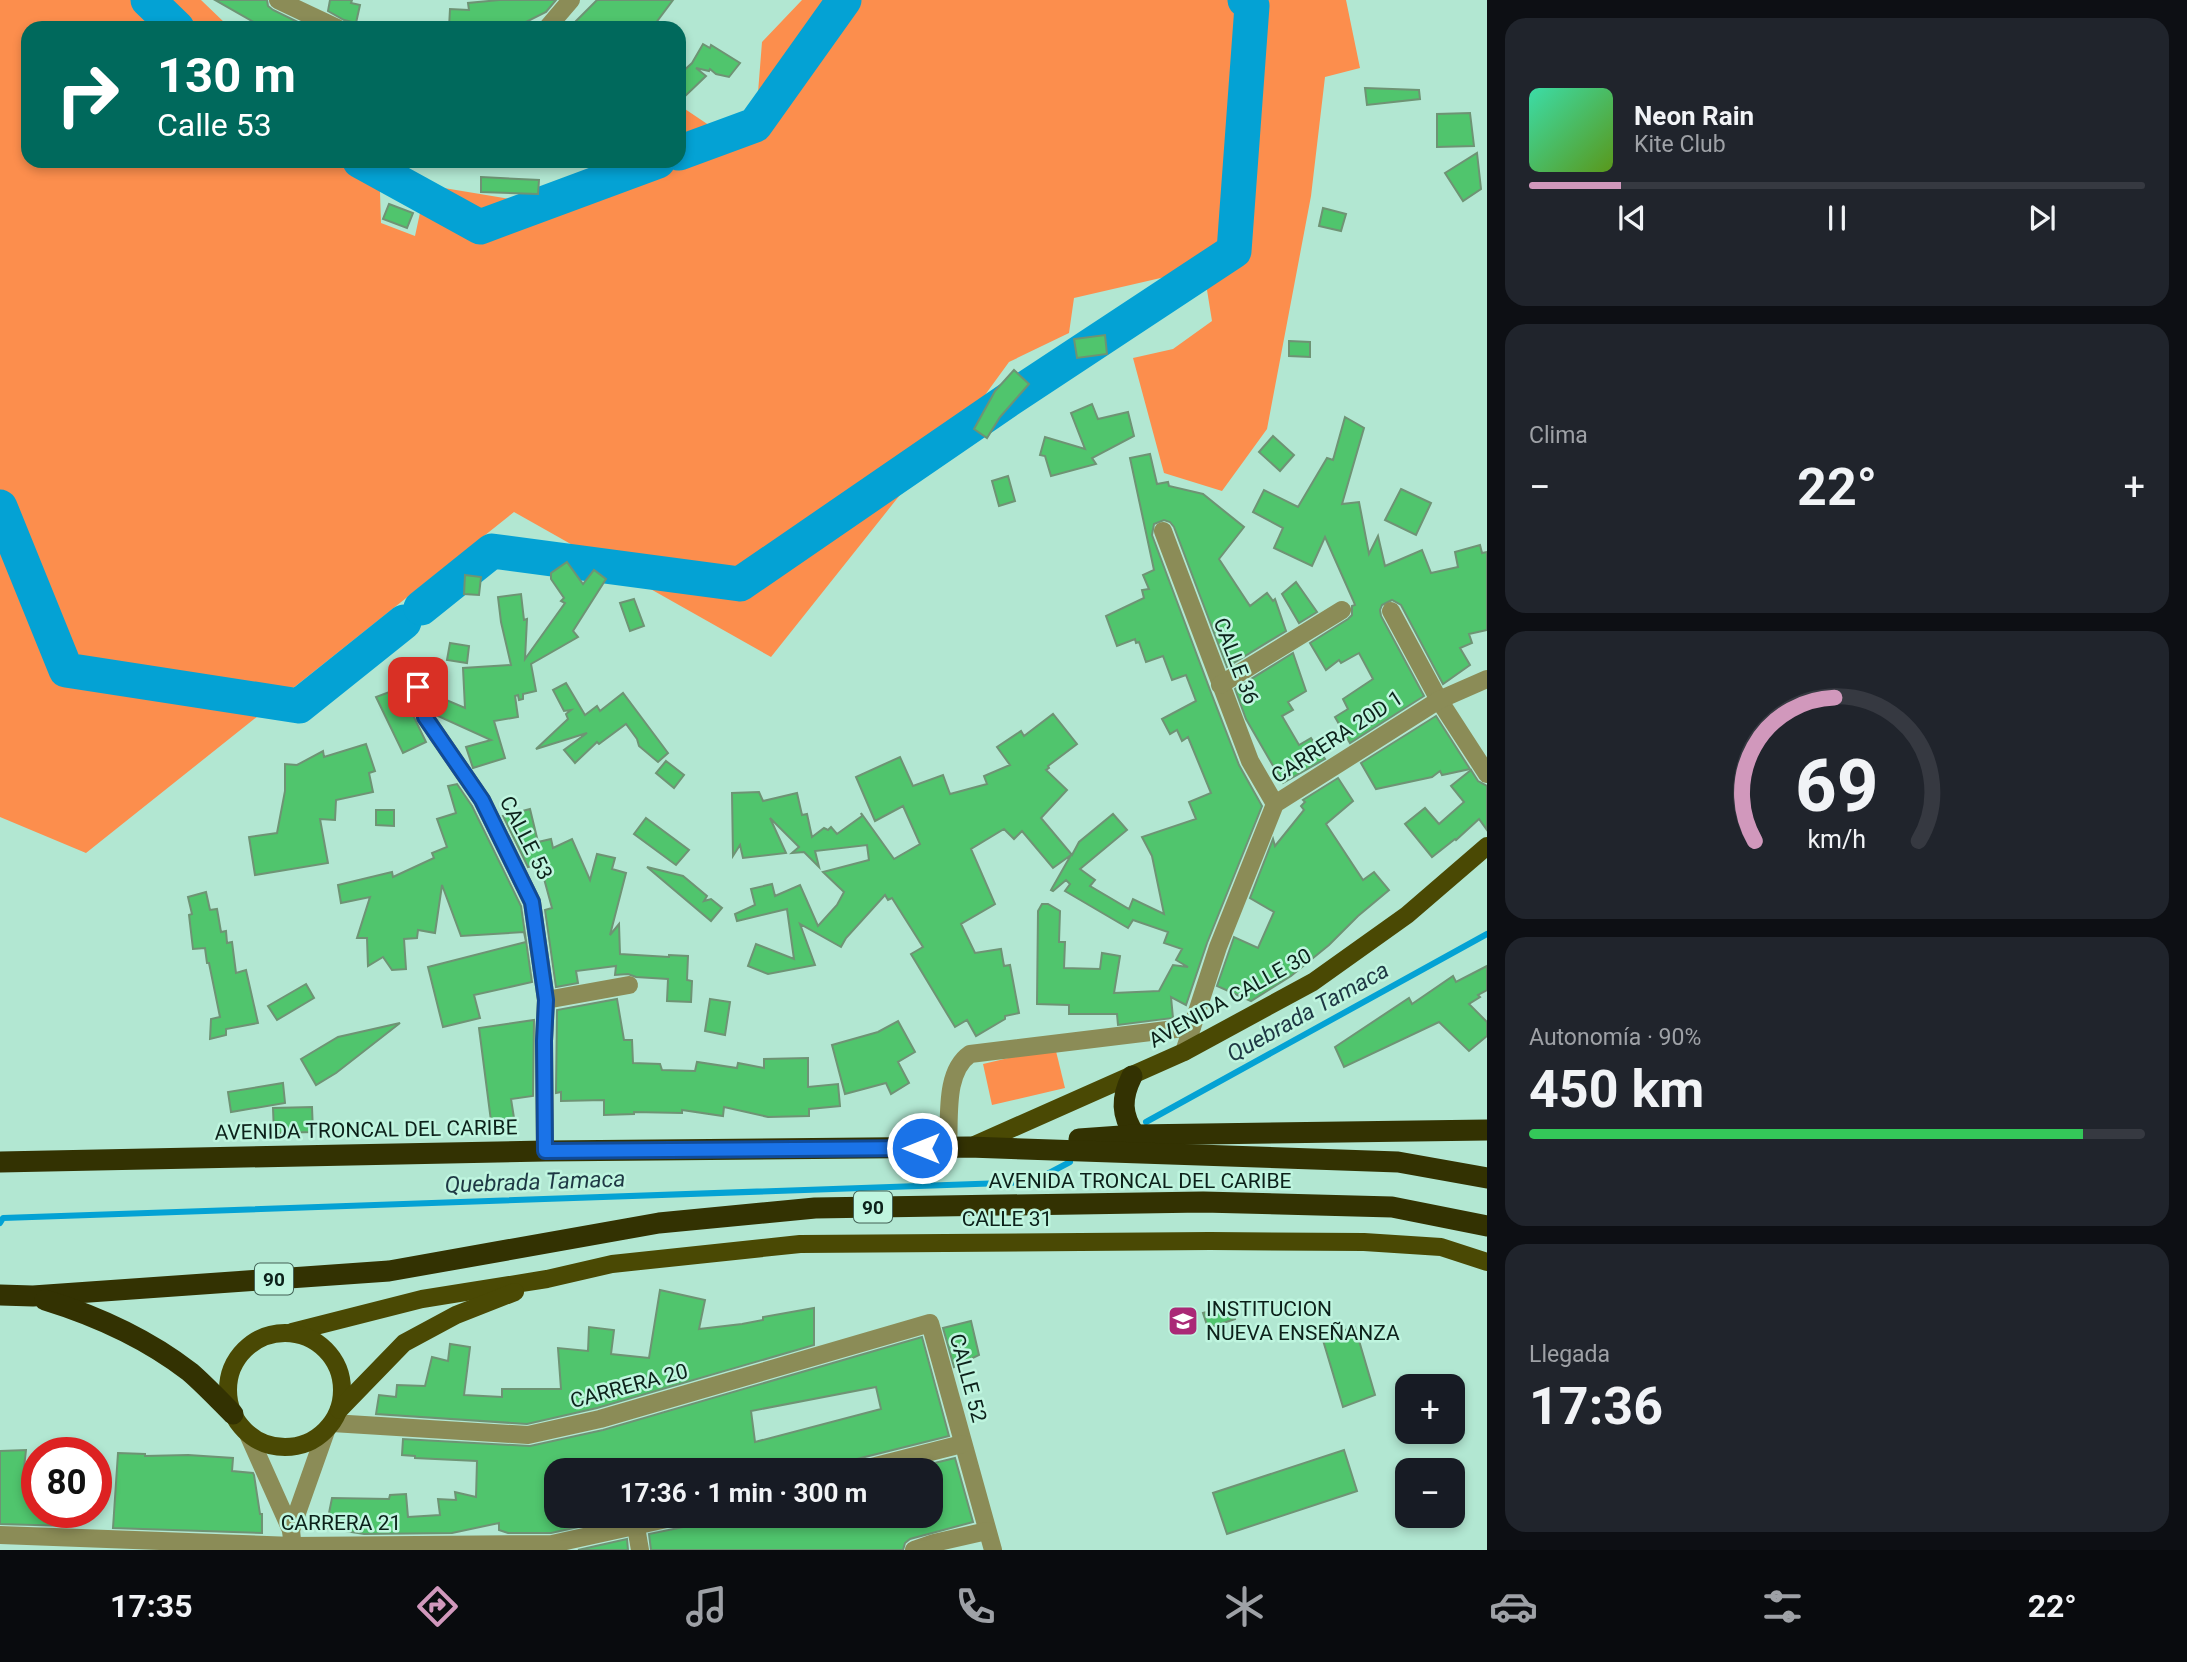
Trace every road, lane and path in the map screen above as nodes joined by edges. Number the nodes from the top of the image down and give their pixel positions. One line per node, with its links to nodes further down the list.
1 (278, 0): 3 (street)
2 (571, 0): 4 (street)
3 (322, 21)
4 (553, 21)
5 (1163, 531): 9 (street, CALLE 36)
6 (1342, 610): 9 (street)
7 (1391, 611): 11 (street)
8 (1487, 679): 11 (street, CARRERA 20D 1)
9 (1220, 685): 13 (street, CALLE 36)
10 (418, 687): 16 (street, CALLE 53)
11 (1439, 700): 12 (street); 13 (street, CARRERA 20D 1)
12 (1487, 774)
13 (1275, 804): 17 (street, CARRERA 20D 1)
14 (1487, 846): 18 (main road, AVENIDA CALLE 30)
15 (629, 985): 16 (street)
16 (546, 1000): 23 (street, CALLE 53)
17 (1192, 1027): 18 (street, CARRERA 20D 1); 22 (street)
18 (1184, 1052): 19 (main road, AVENIDA CALLE 30)
19 (1132, 1076): 21 (highway); 22 (main road, AVENIDA CALLE 30)
20 (1481, 1128): 21 (highway)
21 (1135, 1135): 22 (highway)
22 (959, 1147): 23 (highway, AVENIDA TRONCAL DEL CARIBE); 25 (highway, AVENIDA TRONCAL DEL CARIBE)
23 (545, 1151): 24 (highway, AVENIDA TRONCAL DEL CARIBE)
24 (0, 1162)
25 (1487, 1178)
26 (1487, 1226): 30 (highway, AVENIDA TRONCAL DEL CARIBE / 90)
27 (1487, 1263): 28 (main road, CALLE 31)
28 (548, 1279): 32 (main road); 34 (main road)
29 (0, 1295): 30 (highway, AVENIDA TRONCAL DEL CARIBE / 90)
30 (33, 1296): 33 (highway)
31 (930, 1322): 34 (street, CARRERA 20); 36 (street, CALLE 52)
32 (292, 1332): 33 (main road); 34 (main road)
33 (233, 1414): 35 (main road)
34 (332, 1421): 35 (main road); 42 (street)
35 (248, 1434): 42 (street)
36 (962, 1444): 37 (street); 40 (street, CALLE 52)
37 (907, 1458)
38 (631, 1528): 42 (street, CARRERA 21)
39 (636, 1528): 43 (street)
40 (987, 1531): 44 (street); 45 (street, CALLE 52)
41 (0, 1535): 42 (street, CARRERA 21)
42 (292, 1542)
43 (640, 1550)
44 (914, 1550)
45 (993, 1550)

